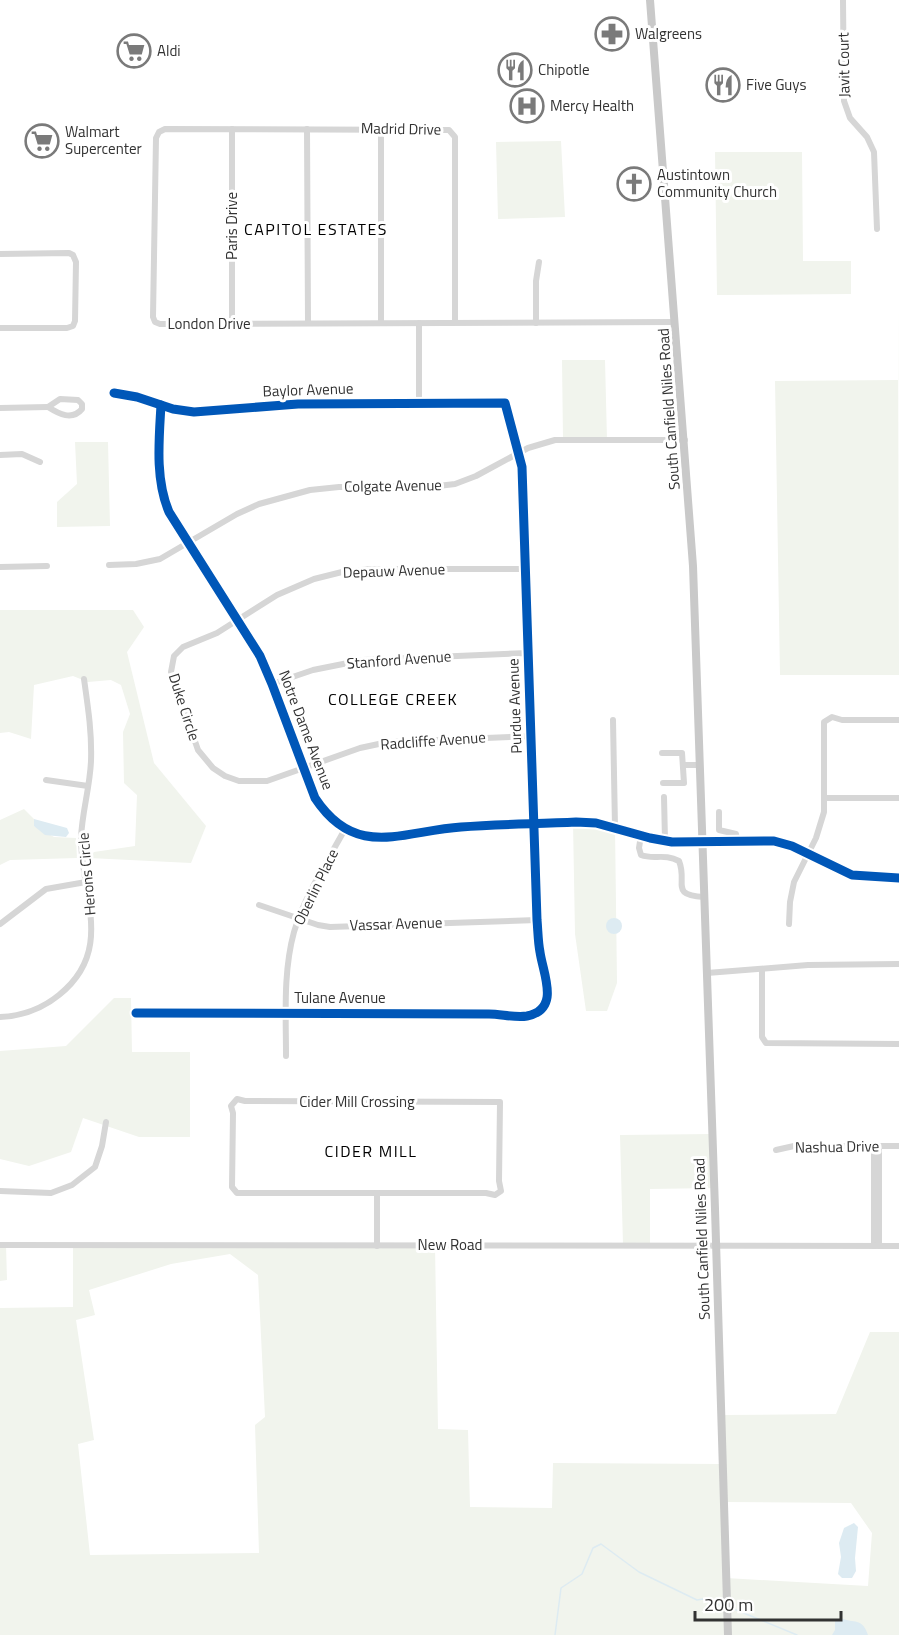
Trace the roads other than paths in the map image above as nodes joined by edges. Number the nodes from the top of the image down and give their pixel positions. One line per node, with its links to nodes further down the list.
1 (650, 0): 10 (main road, South Canfield Niles Road)
2 (843, 0): 7 (street, Javit Court)
3 (232, 129): 4 (street, Madrid Drive); 6 (street, Madrid Drive); 11 (street, Paris Drive)
4 (307, 129): 5 (street, Madrid Drive); 12 (street)
5 (381, 129): 13 (street); 15 (street, Madrid Drive)
6 (159, 132): 11 (street, London Drive)
7 (877, 229)
8 (0, 254): 17 (street)
9 (539, 262): 16 (street)
10 (675, 322): 16 (street, London Drive); 24 (main road, South Canfield Niles Road)
11 (232, 323): 12 (street, London Drive)
12 (308, 323): 13 (street, London Drive)
13 (381, 323): 14 (street, London Drive)
14 (419, 323): 15 (street, London Drive); 19 (street)
15 (455, 323): 16 (street, London Drive)
16 (536, 323)
17 (0, 328)
18 (114, 393): 21 (street, Baylor Avenue)
19 (419, 403): 20 (street, Baylor Avenue); 21 (street, Baylor Avenue)
20 (505, 403): 25 (street, Purdue Avenue)
21 (161, 405): 28 (street, Notre Dame Avenue)
22 (0, 407): 23 (street)
23 (48, 407): 23 (street)
24 (685, 440): 25 (street, Colgate Avenue); 42 (main road, South Canfield Niles Road)
25 (519, 452): 28 (street, Colgate Avenue); 32 (street, Purdue Avenue)
26 (0, 454): 27 (street)
27 (40, 462)
28 (188, 543): 29 (street, Colgate Avenue); 33 (street, Notre Dame Avenue)
29 (109, 565)
30 (47, 566): 31 (street)
31 (0, 567)
32 (525, 569): 33 (street, Depauw Avenue); 34 (street, Purdue Avenue)
33 (237, 620): 36 (street, Notre Dame Avenue); 43 (street, Duke Circle)
34 (528, 653): 36 (street, Stanford Avenue); 39 (street, Purdue Avenue)
35 (84, 680): 46 (street, Herons Circle)
36 (272, 684): 43 (street, Notre Dame Avenue)
37 (613, 720): 52 (street)
38 (899, 720): 48 (street)
39 (531, 736): 43 (street, Radcliffe Avenue); 51 (street, Purdue Avenue)
40 (662, 753): 41 (street)
41 (683, 765): 42 (street); 45 (street)
42 (699, 765): 57 (main road, South Canfield Niles Road)
43 (303, 768): 53 (street, Notre Dame Avenue)
44 (46, 780): 46 (street)
45 (663, 783)
46 (88, 786): 60 (street, Herons Circle)
47 (664, 797): 55 (street)
48 (825, 798): 49 (street); 58 (street)
49 (899, 798)
50 (719, 812): 56 (street)
51 (534, 824): 52 (street, Notre Dame Avenue); 53 (street, Notre Dame Avenue); 64 (street, Purdue Avenue)
52 (615, 827): 54 (street, Notre Dame Avenue)
53 (345, 829): 63 (street, Oberlin Place)
54 (641, 835): 55 (street, Notre Dame Avenue); 61 (street)
55 (665, 840): 57 (street, Notre Dame Avenue)
56 (737, 840): 57 (street, Notre Dame Avenue); 58 (street, Notre Dame Avenue)
57 (702, 842): 61 (main road, South Canfield Niles Road)
58 (807, 854): 59 (street, Notre Dame Avenue); 66 (street)
59 (899, 878)
60 (87, 882): 65 (street); 73 (street, Herons Circle)
61 (704, 897): 69 (main road, South Canfield Niles Road)
62 (259, 905): 63 (street, Vassar Avenue)
63 (299, 919): 64 (street, Vassar Avenue); 72 (street, Oberlin Place)
64 (537, 920): 70 (street, Purdue Avenue)
65 (0, 924)
66 (789, 924)
67 (899, 964): 68 (street)
68 (762, 969): 69 (street); 74 (street)
69 (707, 973): 84 (main road, South Canfield Niles Road)
70 (541, 1008): 72 (street, Tulane Avenue)
71 (136, 1013): 72 (street, Tulane Avenue)
72 (286, 1013): 75 (street, Oberlin Place)
73 (0, 1017)
74 (899, 1044)
75 (286, 1056)
76 (106, 1122): 80 (street)
77 (876, 1146): 78 (street, Nashua Drive); 79 (street, Nashua Drive); 85 (street)
78 (899, 1146)
79 (776, 1150)
80 (0, 1191)
81 (376, 1193): 81 (street, Cider Mill Crossing); 83 (street)
82 (0, 1245): 83 (street, New Road)
83 (376, 1246): 84 (street, New Road)
84 (717, 1246): 85 (street, New Road); 87 (main road, South Canfield Niles Road)
85 (877, 1246): 86 (street, New Road)
86 (899, 1246)
87 (728, 1635)

